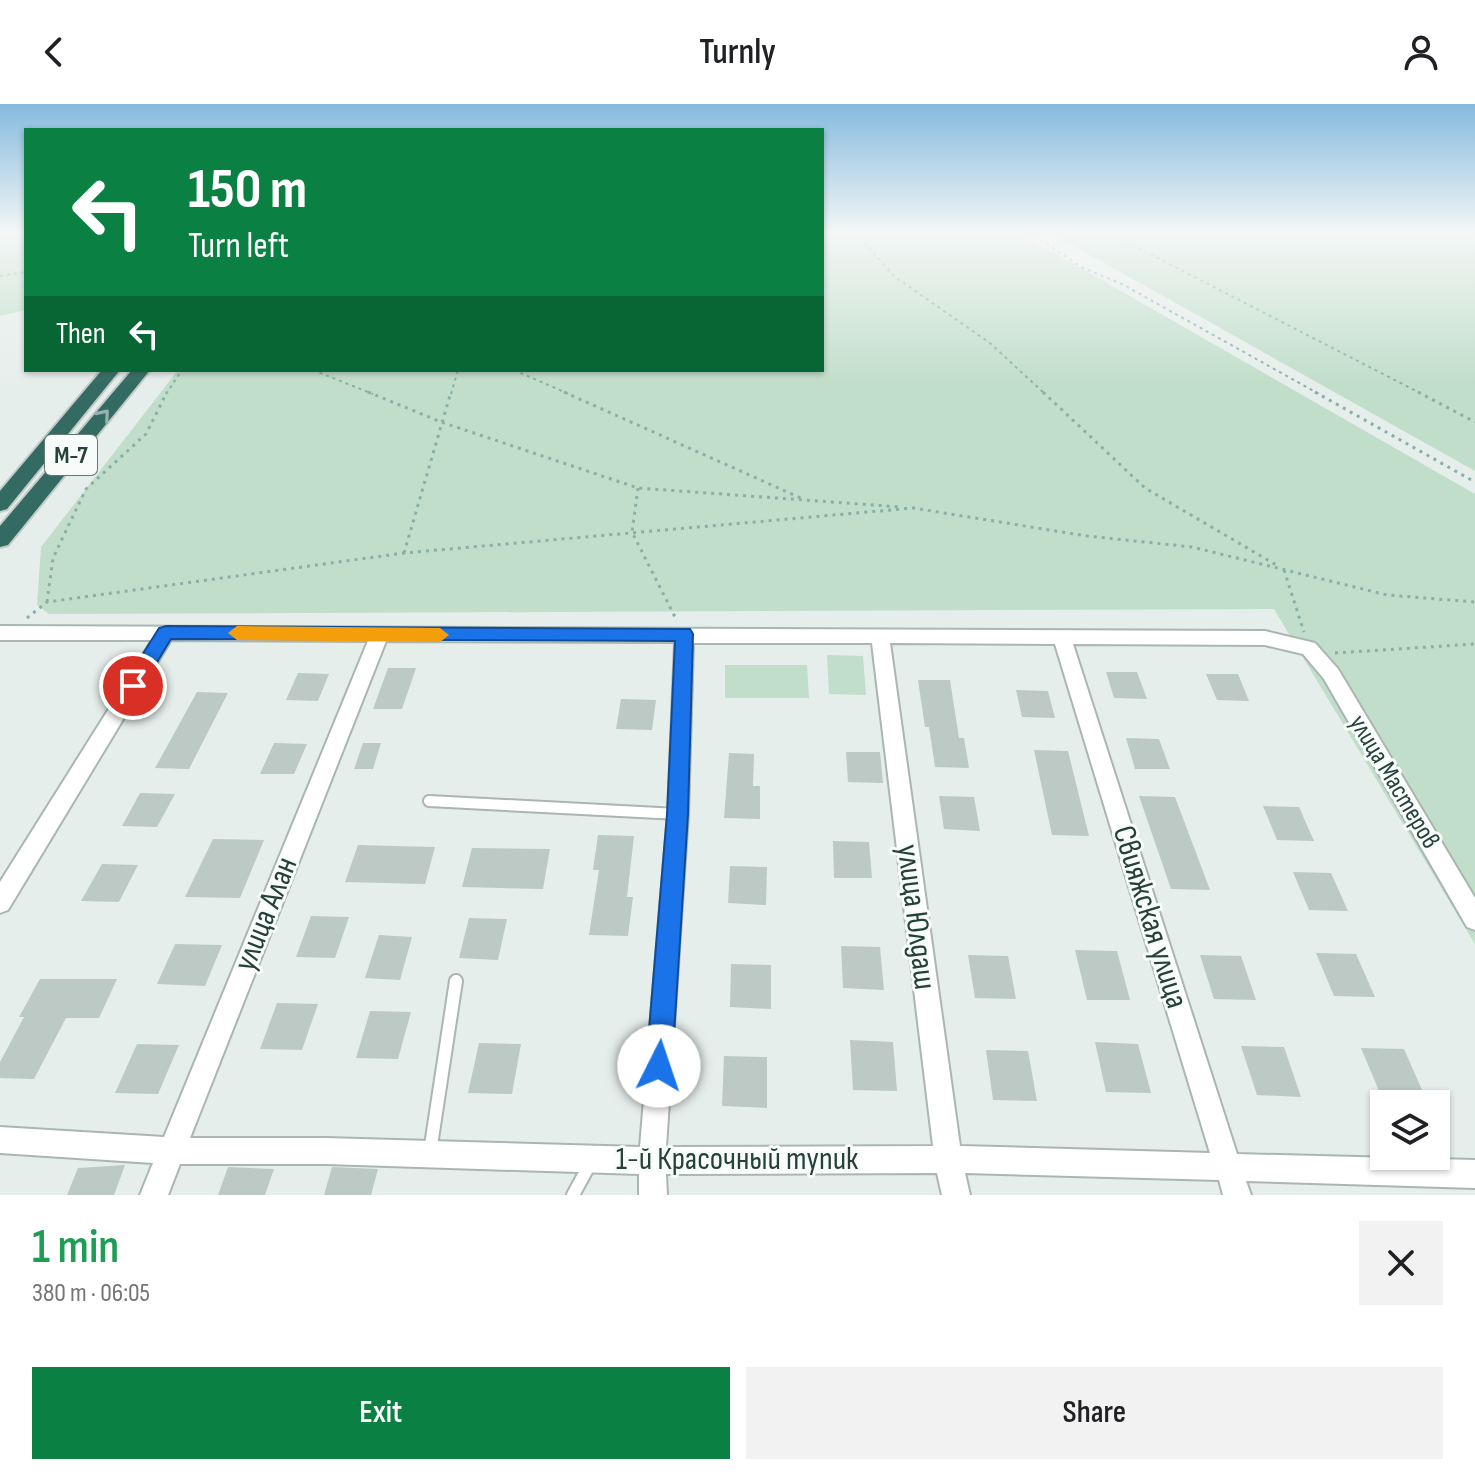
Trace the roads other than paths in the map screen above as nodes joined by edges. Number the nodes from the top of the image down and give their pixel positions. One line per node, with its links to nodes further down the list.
1 (139, 372): 4 (highway, М-7, one-way to 1)
2 (107, 374): 3 (highway, М-7)
3 (0, 504)
4 (0, 540)
5 (4, 633): 6 (street)
6 (166, 633): 7 (street); 13 (street)
7 (380, 634): 8 (street); 17 (street, улица Алан)
8 (684, 634): 9 (street); 12 (street)
9 (880, 638): 10 (street); 20 (street, улица Юлдаш)
10 (1062, 638): 14 (street, улица Мастеров); 22 (street, Свияжская улица)
11 (429, 801): 12 (lane)
12 (678, 814): 21 (street)
13 (0, 902)
14 (1475, 919)
15 (456, 981): 18 (lane)
16 (0, 1140): 17 (street, 1-й Красочный тупик)
17 (170, 1151): 18 (street, 1-й Красочный тупик); 24 (street, улица Алан)
18 (430, 1154): 19 (street, 1-й Красочный тупик)
19 (592, 1159): 21 (street, 1-й Красочный тупик); 25 (lane)
20 (948, 1159): 21 (street, 1-й Красочный тупик); 22 (street, 1-й Красочный тупик); 27 (street, улица Юлдаш)
21 (652, 1161): 26 (street)
22 (1228, 1165): 23 (street, 1-й Красочный тупик); 28 (street, Свияжская улица)
23 (1475, 1174)
24 (154, 1195)
25 (573, 1195)
26 (653, 1195)
27 (956, 1195)
28 (1237, 1195)

